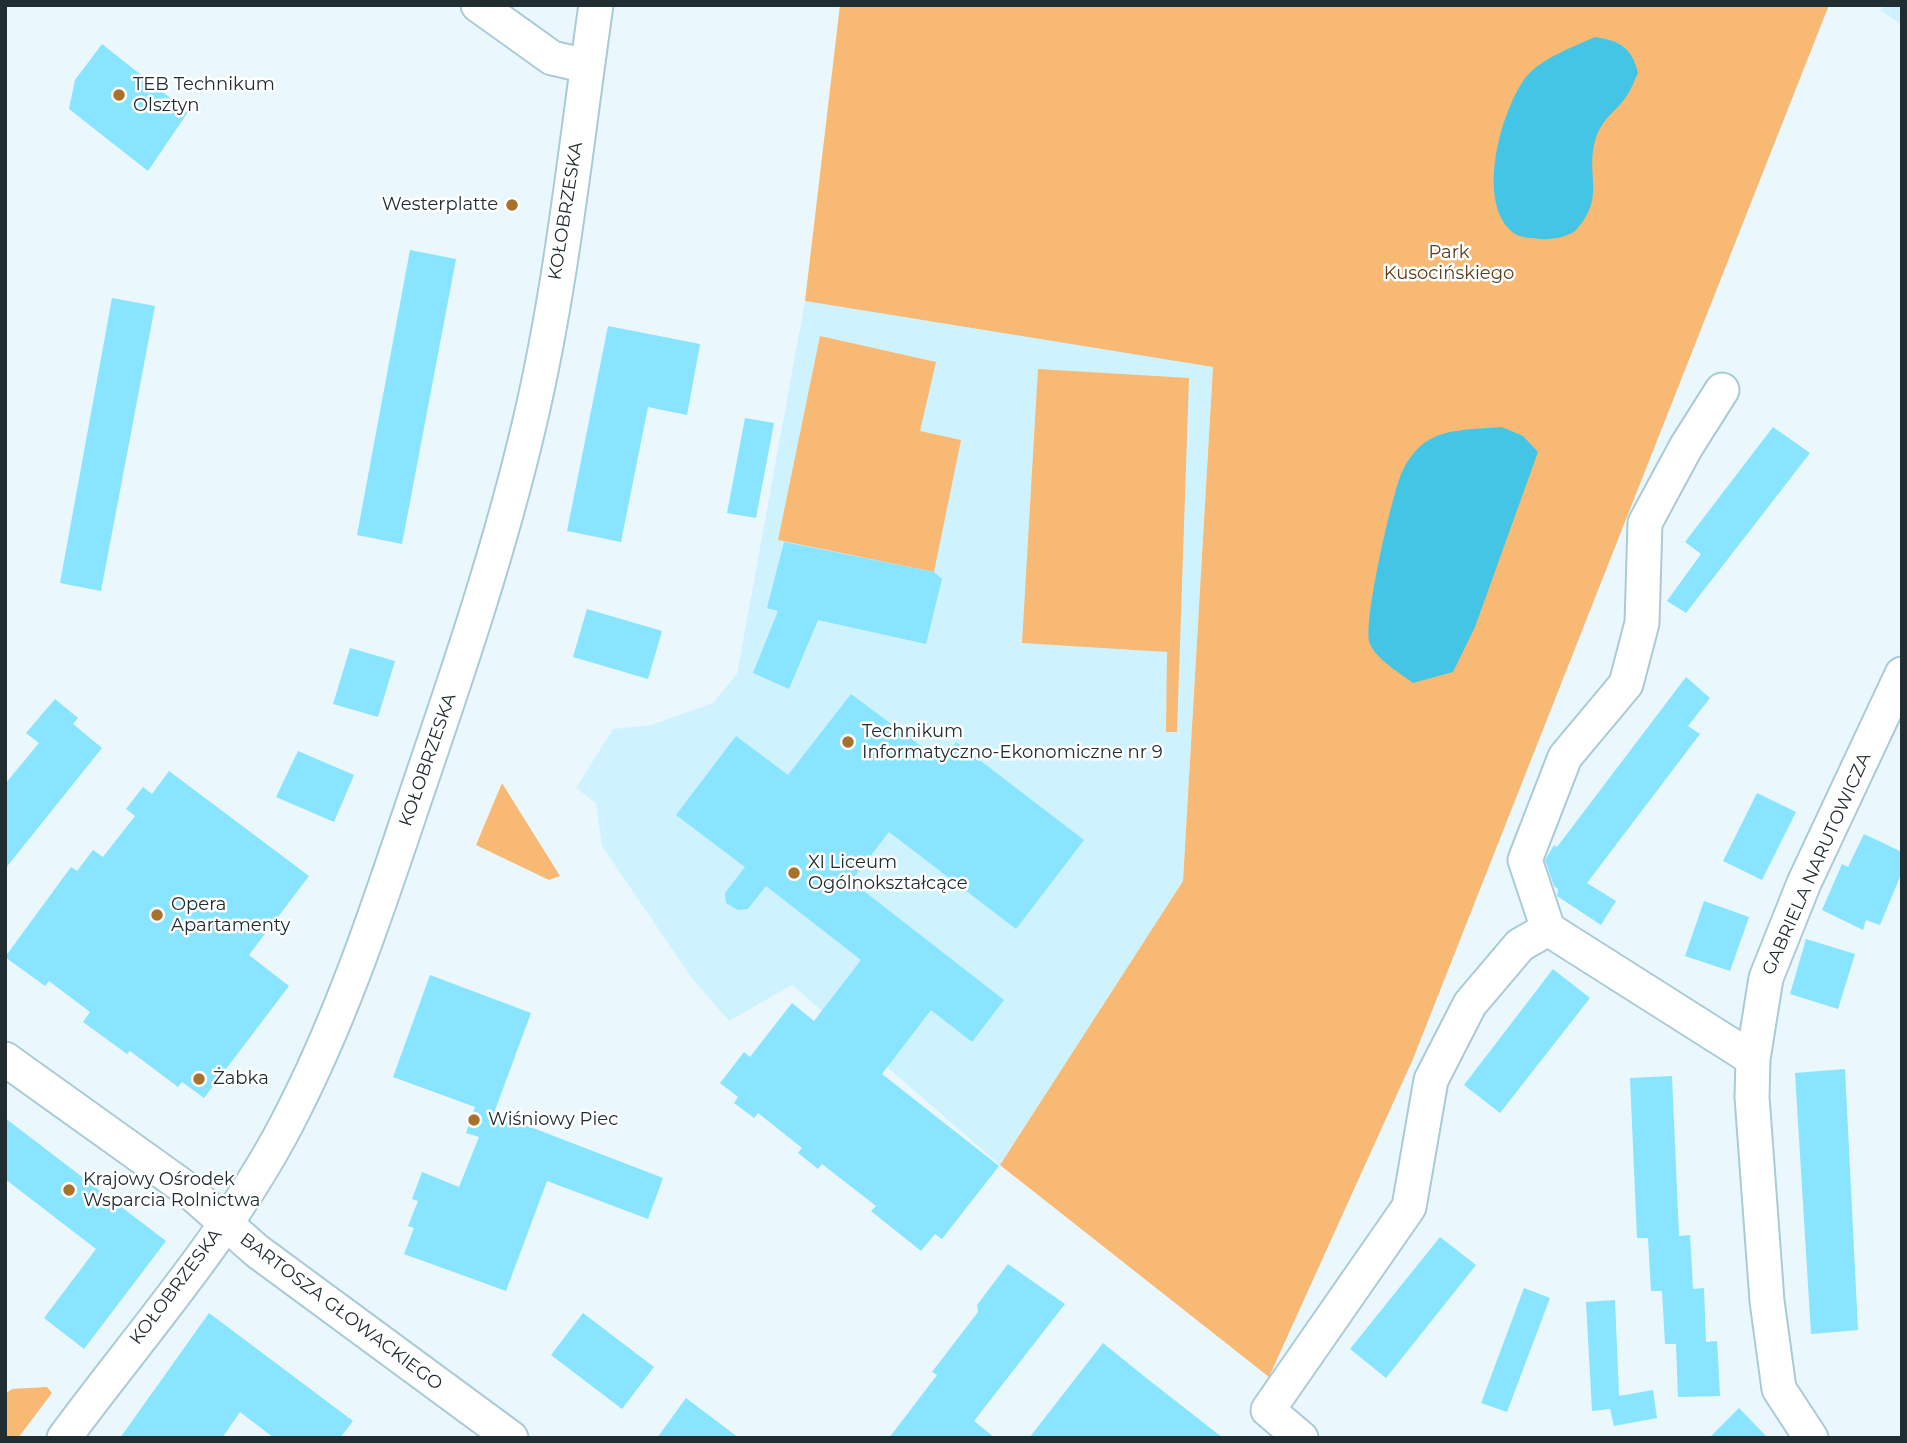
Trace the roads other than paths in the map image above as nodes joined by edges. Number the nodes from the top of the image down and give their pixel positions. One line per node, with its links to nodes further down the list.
1 (478, 5): 3 (street)
2 (596, 5): 3 (street, KOŁOBRZESKA)
3 (587, 66): 9 (street, KOŁOBRZESKA)
4 (1722, 390): 6 (street)
5 (1902, 674): 8 (street, GABRIELA NARUTOWICZA)
6 (1548, 929): 8 (street); 12 (street)
7 (5, 1059): 9 (street, BARTOSZA GŁOWACKIEGO)
8 (1753, 1059): 13 (street, GABRIELA NARUTOWICZA)
9 (224, 1224): 10 (street, KOŁOBRZESKA); 11 (street, BARTOSZA GŁOWACKIEGO)
10 (64, 1438)
11 (510, 1438)
12 (1301, 1438)
13 (1811, 1438)

